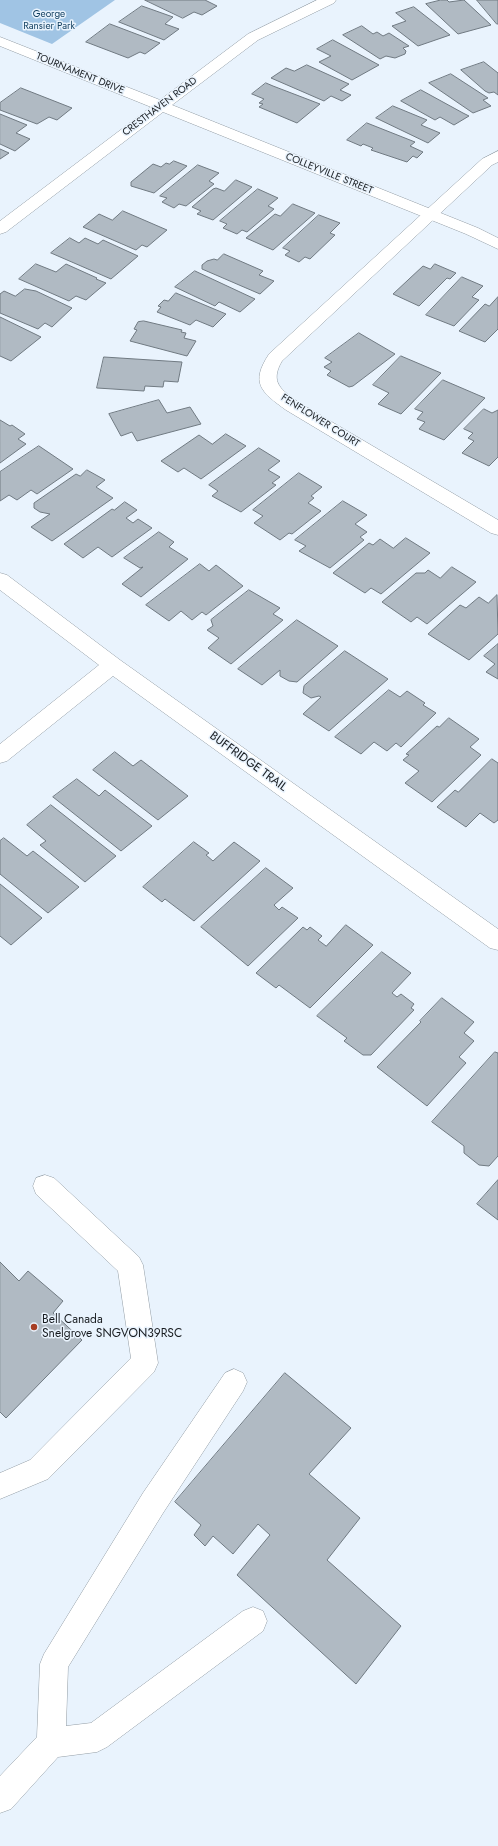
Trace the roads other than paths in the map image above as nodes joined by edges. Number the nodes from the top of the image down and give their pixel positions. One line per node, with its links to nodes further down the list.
1 (329, 0): 3 (street, CRESTHAVEN ROAD)
2 (0, 41): 3 (street, TOURNAMENT DRIVE)
3 (160, 106): 5 (street, COLLEYVILLE STREET); 6 (street, CRESTHAVEN ROAD)
4 (498, 156): 5 (street, FENFLOWER COURT)
5 (431, 215): 7 (street, COLLEYVILLE STREET); 8 (street, FENFLOWER COURT)
6 (0, 229)
7 (498, 244)
8 (498, 528)
9 (0, 580): 10 (street, BUFFRIDGE TRAIL)
10 (113, 665): 11 (street); 12 (street, BUFFRIDGE TRAIL)
11 (0, 755)
12 (498, 941)
13 (45, 1186): 15 (street)
14 (234, 1382): 17 (street)
15 (0, 1486)
16 (253, 1621): 17 (street)
17 (50, 1743): 18 (street)
18 (0, 1798)

